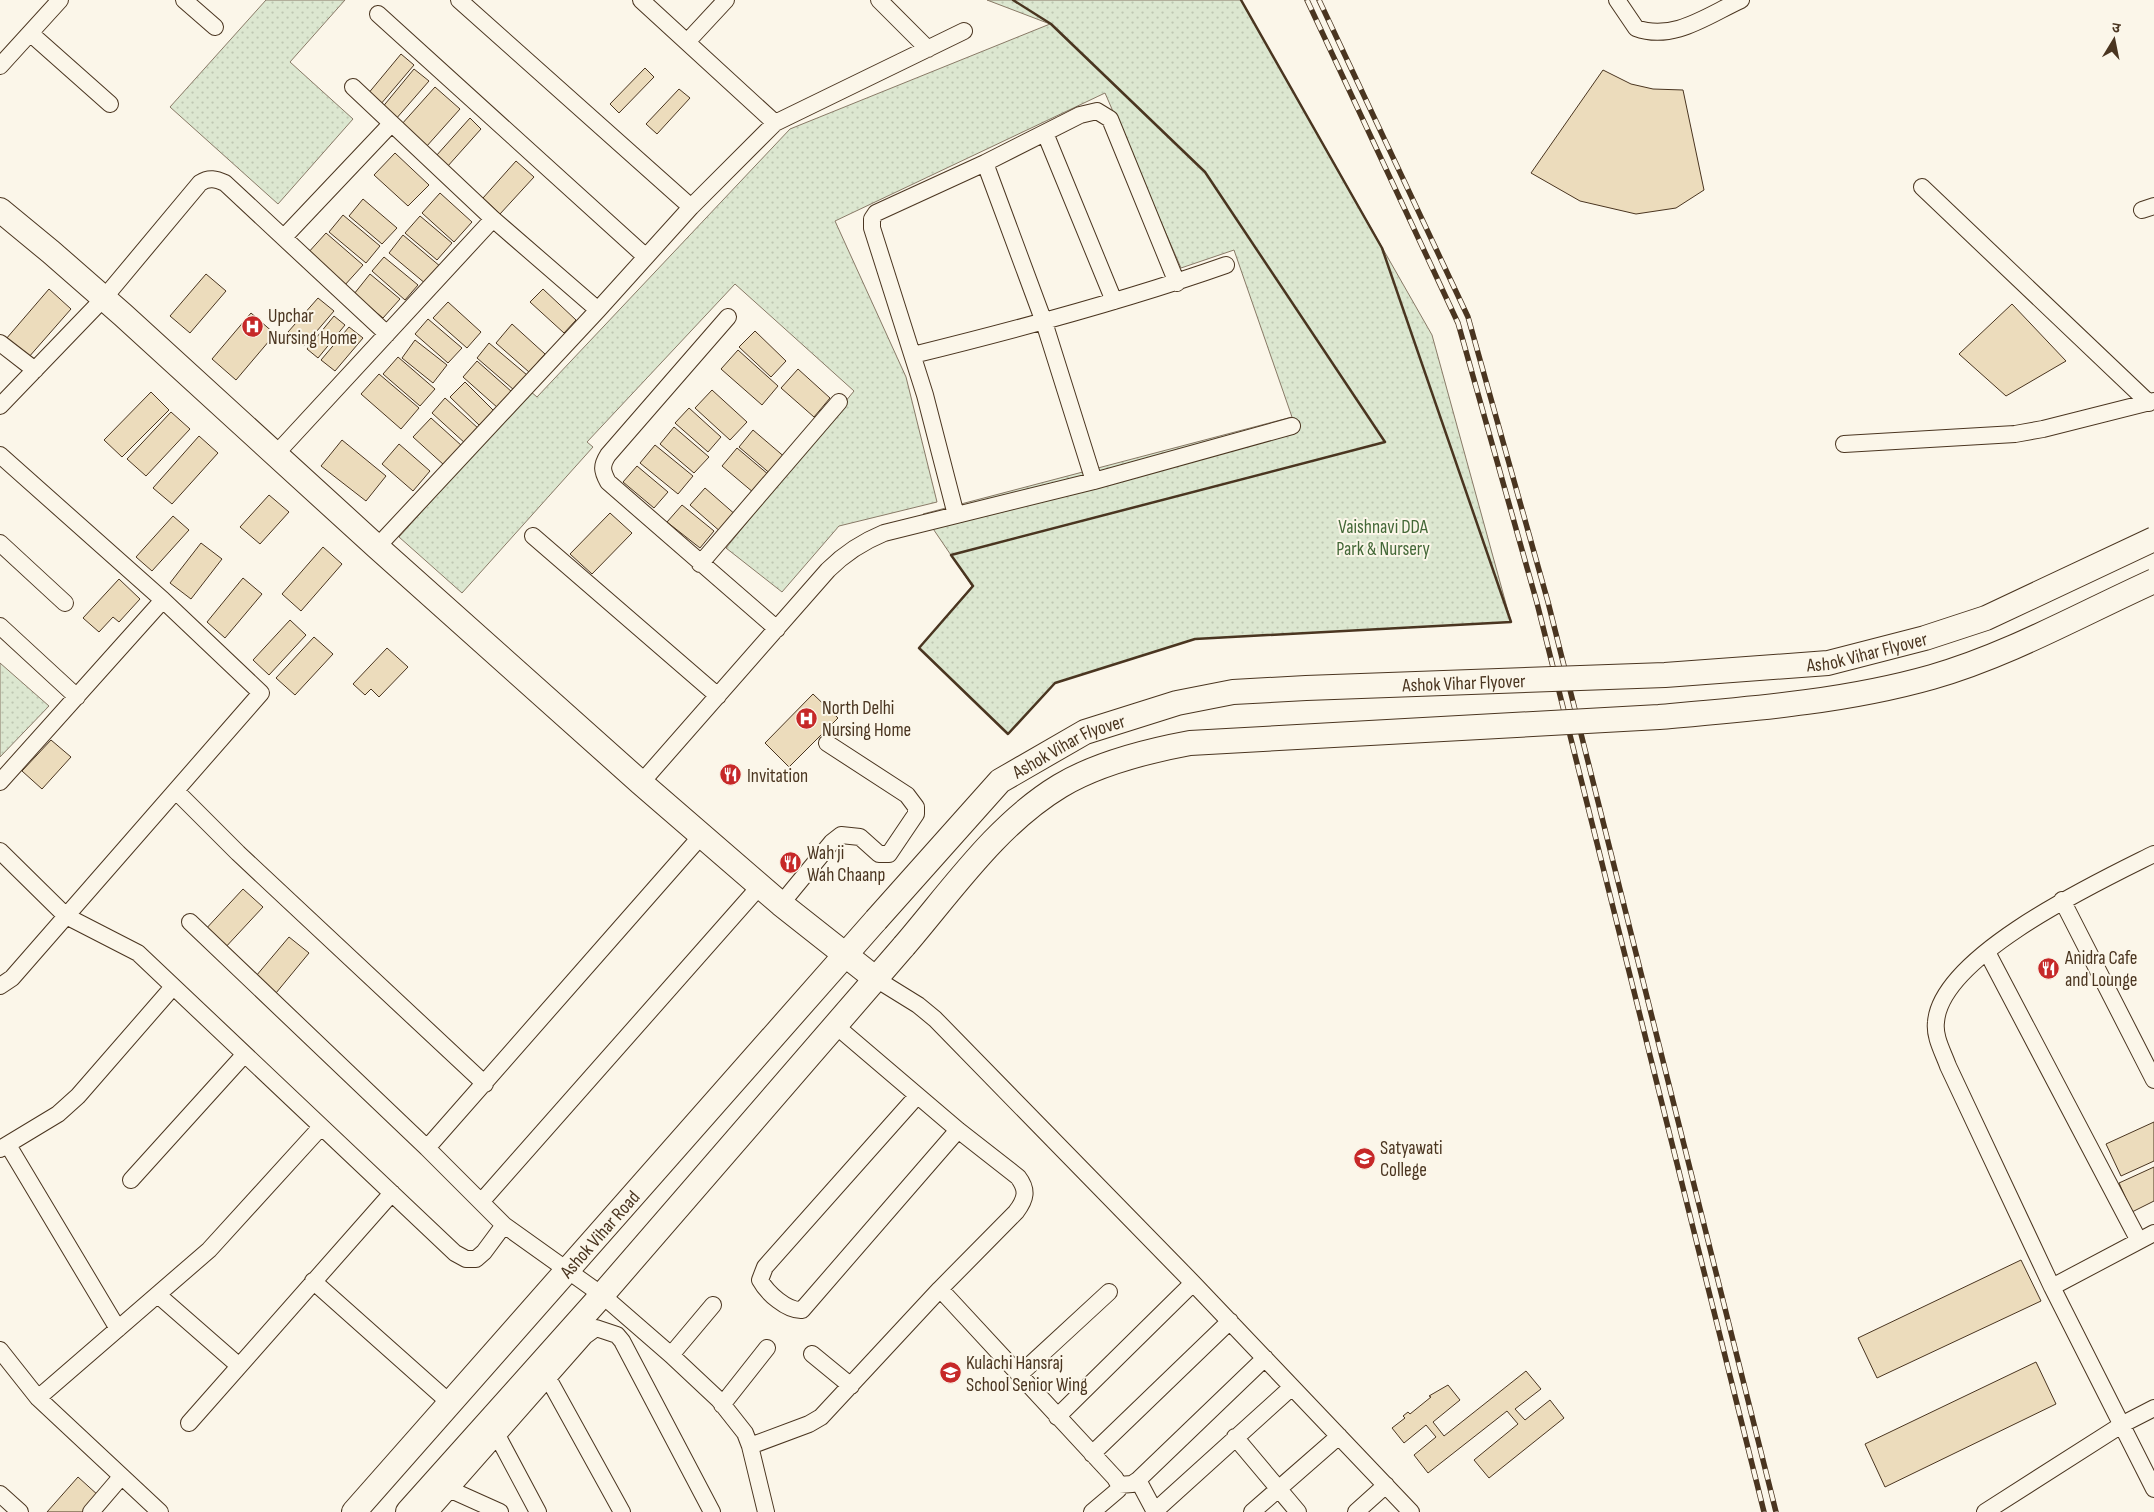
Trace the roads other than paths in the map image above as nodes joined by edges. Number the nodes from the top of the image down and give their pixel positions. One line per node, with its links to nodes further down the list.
1 (60, 0): 12 (street)
2 (184, 0): 10 (street)
3 (459, 0): 23 (street)
4 (641, 0): 13 (street)
5 (726, 0): 13 (street)
6 (879, 0): 14 (street)
7 (1617, 0): 8 (street)
8 (1741, 0)
9 (378, 14): 27 (street)
10 (215, 27)
11 (964, 31): 14 (street)
12 (30, 33): 15 (street); 17 (street)
13 (687, 42): 18 (street)
14 (928, 49): 18 (street)
15 (1, 64)
16 (353, 86): 19 (street)
17 (110, 104)
18 (775, 123): 23 (street)
19 (391, 124): 25 (street); 26 (street)
20 (1045, 132): 21 (street); 29 (street); 31 (street)
21 (985, 163): 34 (street); 37 (street)
22 (1922, 187): 40 (street)
23 (691, 207): 27 (street)
24 (0, 210): 30 (main road)
25 (493, 219): 32 (street); 35 (street)
26 (285, 236): 30 (street); 35 (street)
27 (646, 257): 32 (street)
28 (1226, 266): 29 (street)
29 (1177, 283): 31 (street)
30 (104, 298): 38 (street); 45 (main road)
31 (1114, 301): 34 (street)
32 (598, 310): 51 (street)
33 (728, 317): 52 (street)
34 (1044, 322): 37 (street); 46 (street)
35 (387, 334): 45 (street)
36 (0, 343): 38 (street)
37 (913, 355): 47 (street)
38 (35, 370): 41 (street)
39 (839, 402): 52 (street)
40 (2152, 402): 43 (street)
41 (0, 406)
42 (1292, 426): 46 (street)
43 (1844, 444)
44 (0, 455): 54 (street)
45 (275, 455): 51 (main road)
46 (1094, 481): 47 (street)
47 (956, 515): 57 (street)
48 (534, 536): 58 (street)
49 (2154, 539): 73 (main road, Ashok Vihar Flyover, bridge)
50 (0, 543): 55 (street)
51 (377, 547): 62 (main road)
52 (700, 564): 57 (street)
53 (2154, 581): 74 (main road, Ashok Vihar Flyover, bridge)
54 (163, 600): 59 (street); 63 (street)
55 (66, 603)
56 (0, 626): 59 (street)
57 (777, 629): 58 (street)
58 (718, 696): 62 (street)
59 (77, 697): 61 (street)
60 (827, 743): 69 (street)
61 (0, 782)
62 (641, 784): 64 (main road)
63 (176, 791): 70 (street); 80 (street)
64 (702, 835): 67 (main road); 80 (street)
65 (0, 851): 70 (street)
66 (2154, 854): 68 (street)
67 (760, 886): 69 (main road); 88 (street)
68 (2062, 900): 72 (street); 79 (street)
69 (780, 904): 73 (main road)
70 (66, 916): 75 (street); 76 (street)
71 (190, 922): 85 (street)
72 (1987, 952): 91 (street); 95 (street)
73 (845, 955): 74 (main road); 92 (main road, Ashok Vihar Road)
74 (876, 979): 77 (main road); 94 (street)
75 (0, 986)
76 (172, 988): 78 (street); 84 (street)
77 (836, 1026): 81 (street); 99 (main road)
78 (244, 1055): 82 (street); 86 (street)
79 (2154, 1080)
80 (485, 1084): 85 (street)
81 (917, 1096): 83 (street); 83 (street)
82 (321, 1127): 87 (street); 98 (street)
83 (958, 1130): 96 (street)
84 (4, 1147): 102 (street)
85 (427, 1148): 88 (street)
86 (131, 1180)
87 (392, 1193): 89 (street); 93 (street)
88 (480, 1202): 89 (street)
89 (504, 1225): 92 (street)
90 (2154, 1233): 91 (street)
91 (2139, 1241): 95 (street)
92 (568, 1269): 99 (street); 114 (main road, Ashok Vihar Road)
93 (313, 1281): 108 (street); 114 (street)
94 (1193, 1282): 101 (street); 117 (street)
95 (2052, 1287): 119 (street)
96 (940, 1289): 109 (street); 111 (street)
97 (1109, 1292): 109 (street)
98 (158, 1295): 102 (street); 108 (street)
99 (602, 1295): 106 (street); 138 (main road)
100 (713, 1305): 106 (street)
101 (1230, 1321): 107 (street); 124 (street)
102 (118, 1328): 113 (street)
103 (767, 1348): 115 (street)
104 (0, 1350): 113 (street)
105 (812, 1354): 111 (street)
106 (671, 1355): 115 (street)
107 (1265, 1358): 112 (street); 126 (street)
108 (238, 1364): 118 (street)
109 (1019, 1375): 117 (street)
110 (548, 1378): 120 (street); 142 (street); 143 (street)
111 (851, 1386): 123 (street)
112 (1292, 1386): 121 (street); 122 (street)
113 (38, 1398): 125 (street)
114 (450, 1403): 137 (main road, Ashok Vihar Road)
115 (722, 1405): 123 (street)
116 (2154, 1408): 119 (street)
117 (1057, 1417): 124 (street)
118 (189, 1423)
119 (2123, 1424): 129 (street); 150 (street)
120 (497, 1436): 130 (street); 141 (street)
121 (1339, 1436): 128 (street); 131 (street)
122 (1235, 1437): 131 (street); 145 (street)
123 (750, 1446): 133 (street)
124 (1092, 1454): 127 (street)
125 (121, 1478): 135 (street); 136 (street)
126 (1138, 1480): 127 (street); 145 (street)
127 (1119, 1485): 144 (street)
128 (1386, 1485): 148 (street); 149 (street)
129 (2154, 1489)
130 (451, 1490): 139 (street); 140 (street)
131 (1280, 1490): 146 (street); 147 (street)
132 (0, 1494): 134 (street)
133 (764, 1510)
134 (20, 1512)
135 (91, 1512)
136 (160, 1512)
137 (354, 1512)
138 (408, 1512)
139 (430, 1512)
140 (500, 1512)
141 (538, 1512)
142 (622, 1512)
143 (712, 1512)
144 (1092, 1512)
145 (1155, 1512)
146 (1252, 1512)
147 (1298, 1512)
148 (1356, 1512)
149 (1411, 1512)
150 (1985, 1512)

